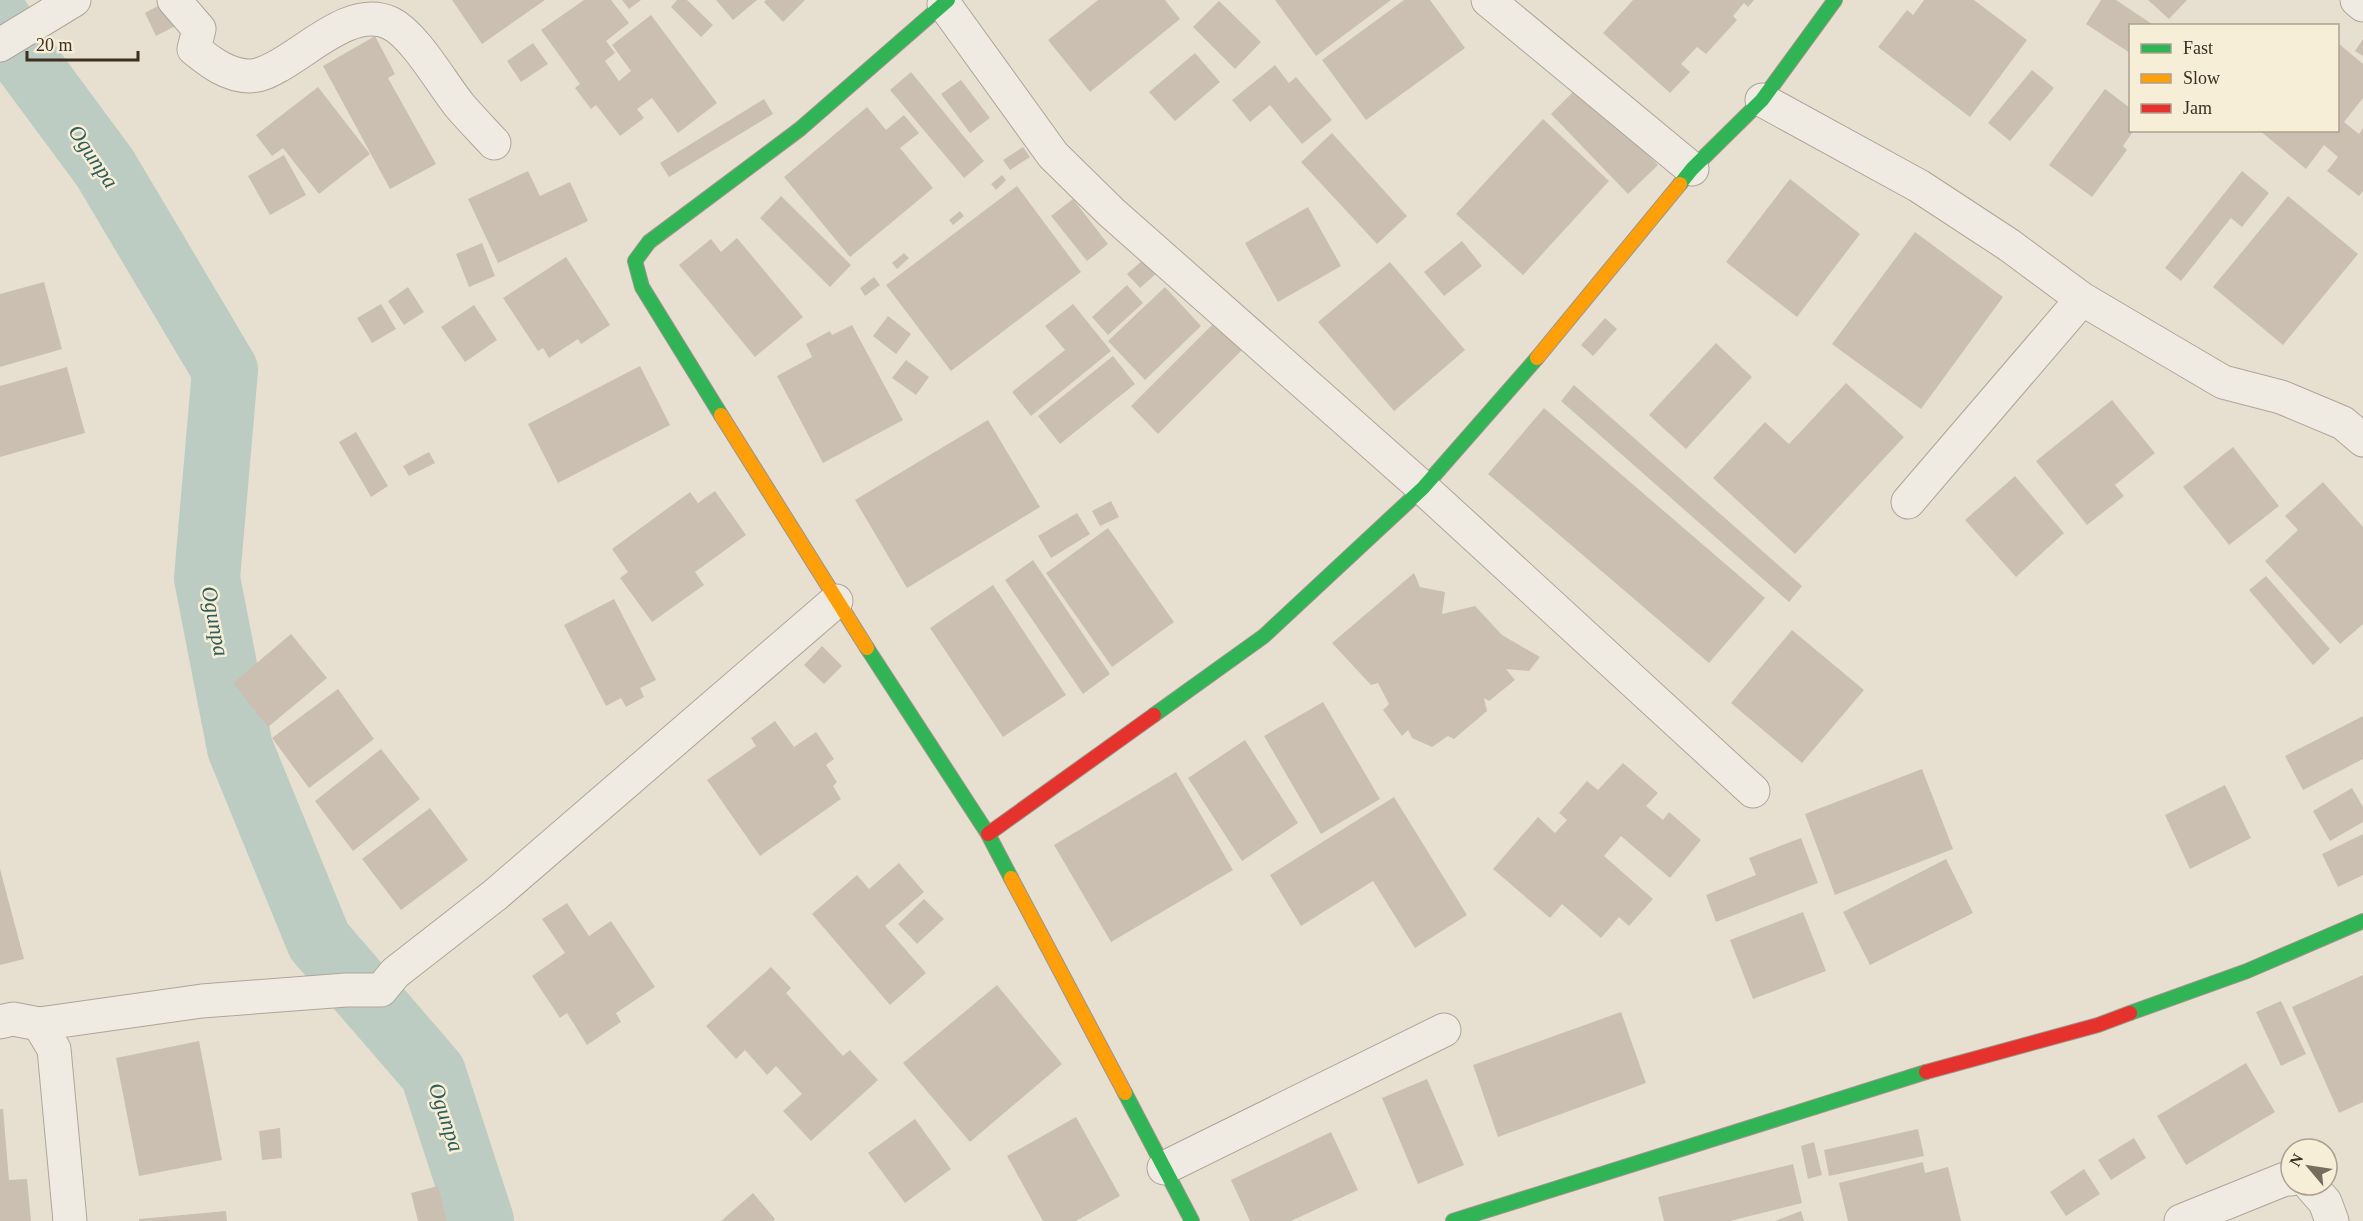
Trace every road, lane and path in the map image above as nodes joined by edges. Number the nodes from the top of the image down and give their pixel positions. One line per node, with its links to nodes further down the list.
1 (74, 0): 8 (street)
2 (174, 0): 10 (street)
3 (1488, 0): 11 (street)
4 (1836, 0): 9 (street)
5 (2357, 0): 7 (street)
6 (946, 2): 14 (street); 16 (street)
7 (2363, 5)
8 (12, 38)
9 (1762, 100): 11 (street); 12 (street)
10 (494, 143)
11 (1692, 168): 14 (street)
12 (2082, 299): 13 (street); 15 (street)
13 (2363, 440)
14 (1423, 488): 17 (street); 18 (street)
15 (1908, 502)
16 (836, 601): 18 (street); 21 (street)
17 (1753, 791)
18 (988, 834): 23 (street)
19 (2363, 921): 28 (street)
20 (0, 1022): 21 (street)
21 (39, 1024): 26 (street)
22 (1444, 1030): 23 (street)
23 (1164, 1168): 27 (street)
24 (2279, 1181): 29 (street)
25 (2321, 1197): 30 (street)
26 (70, 1221)
27 (1192, 1221)
28 (1453, 1221)
29 (2181, 1221)
30 (2332, 1221)

